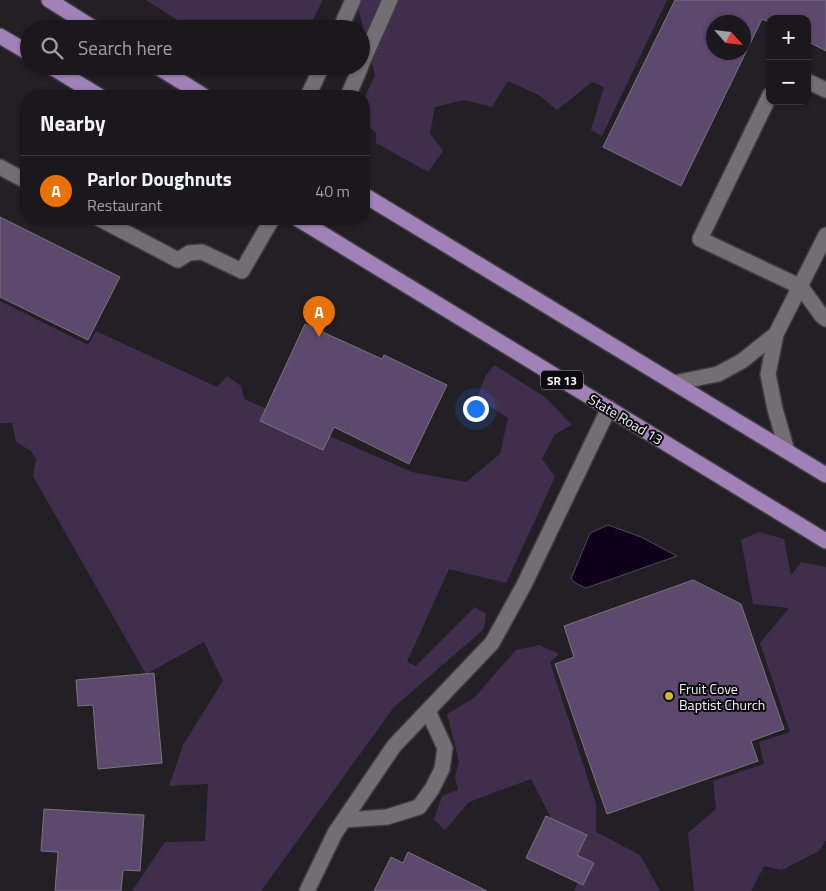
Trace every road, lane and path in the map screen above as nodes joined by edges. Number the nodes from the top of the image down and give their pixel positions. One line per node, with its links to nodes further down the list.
1 (49, 0): 4 (main road)
2 (354, 0): 5 (street)
3 (390, 0): 7 (street)
4 (81, 20)
5 (344, 20)
6 (0, 36): 8 (main road)
7 (370, 45)
8 (20, 48)
9 (65, 75): 14 (main road)
10 (170, 75): 15 (main road)
11 (318, 75): 16 (street)
12 (357, 75): 17 (street)
13 (811, 83): 18 (street)
14 (89, 90)
15 (194, 90)
16 (311, 90)
17 (351, 90)
18 (826, 90)
19 (766, 103): 27 (street)
20 (0, 168): 21 (street)
21 (20, 178)
22 (370, 199): 30 (main road)
23 (111, 225): 24 (street)
24 (269, 225)
25 (308, 225): 31 (main road, State Road 13 / SR 13)
26 (826, 235): 27 (street)
27 (800, 287): 28 (street); 29 (street)
28 (826, 319)
29 (776, 334): 30 (street); 32 (street)
30 (674, 383): 32 (main road)
31 (609, 408): 34 (main road, State Road 13 / SR 13); 35 (street)
32 (787, 451): 33 (main road)
33 (826, 475)
34 (826, 541)
35 (428, 711): 36 (street); 36 (street)
36 (344, 820): 37 (street)
37 (307, 891)

